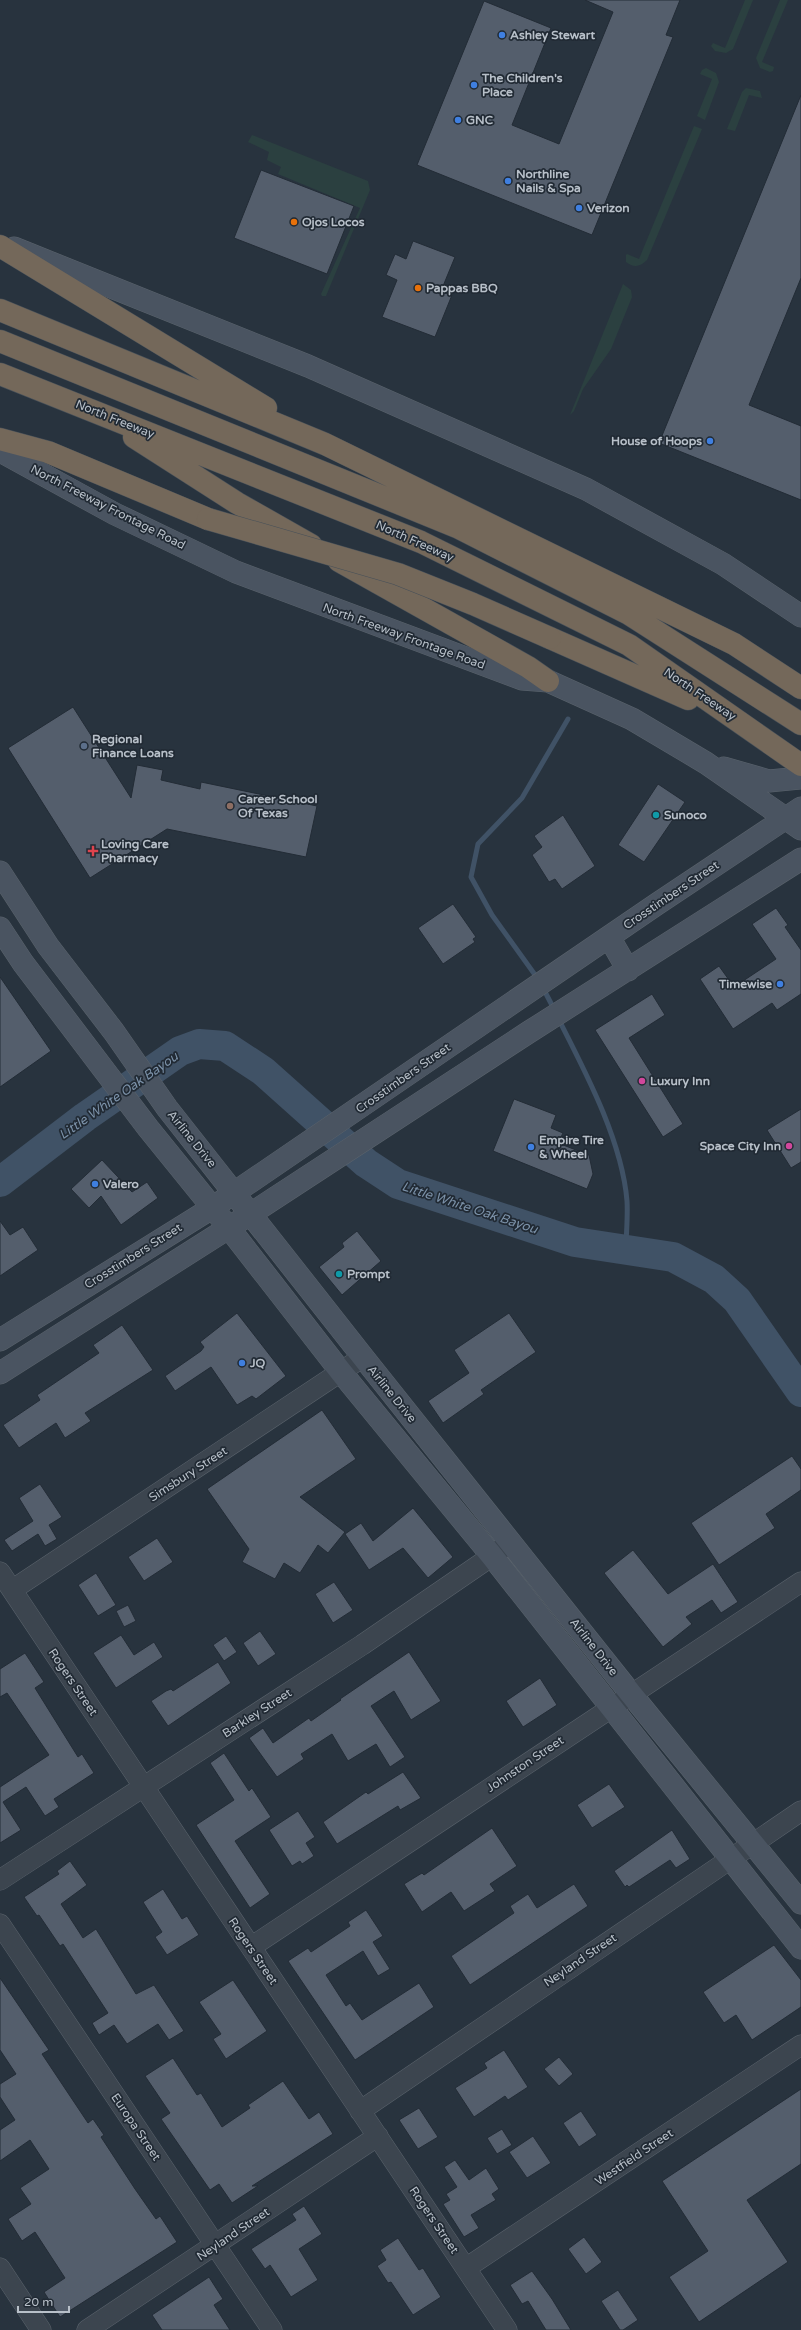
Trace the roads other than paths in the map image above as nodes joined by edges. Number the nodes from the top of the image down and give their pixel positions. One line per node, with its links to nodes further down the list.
1 (0, 242): 10 (main road)
2 (0, 246): 8 (highway)
3 (0, 310): 8 (highway)
4 (0, 341): 13 (highway)
5 (0, 374): 6 (highway, North Freeway)
6 (87, 408): 11 (highway); 14 (highway, North Freeway)
7 (0, 438): 14 (highway, bridge)
8 (325, 444): 12 (highway)
9 (0, 451): 11 (main road, North Freeway Frontage Road)
10 (801, 616)
11 (548, 681): 15 (main road, North Freeway Frontage Road)
12 (801, 688)
13 (801, 724)
14 (747, 726): 16 (highway, North Freeway)
15 (706, 763): 17 (main road); 18 (main road, North Freeway Frontage Road)
16 (801, 765)
17 (801, 778)
18 (796, 819): 22 (main road, Crosstimbers Street)
19 (801, 859): 25 (main road)
20 (0, 872): 23 (main road, Airline Drive)
21 (0, 928): 24 (main road, Airline Drive)
22 (609, 937): 25 (main road); 26 (main road, Crosstimbers Street)
23 (48, 946): 24 (main road); 28 (main road, Airline Drive)
24 (23, 963): 29 (main road, Airline Drive)
25 (628, 970): 27 (main road)
26 (438, 1053): 27 (main road); 28 (main road, Crosstimbers Street)
27 (457, 1079): 30 (main road)
28 (234, 1192): 29 (main road, Crosstimbers Street); 30 (main road, Airline Drive)
29 (212, 1208): 31 (main road, Airline Drive); 32 (main road, Crosstimbers Street)
30 (252, 1213): 31 (main road); 34 (main road, Airline Drive)
31 (229, 1228): 33 (main road); 35 (main road, Airline Drive)
32 (8, 1334): 33 (main road)
33 (33, 1351): 36 (main road)
34 (363, 1357): 35 (street, Simsbury Street); 37 (main road, Airline Drive)
35 (342, 1372): 38 (main road, Airline Drive); 41 (street, Simsbury Street)
36 (0, 1373)
37 (510, 1541): 38 (street, Barkley Street); 42 (main road, Airline Drive)
38 (492, 1556): 43 (main road, Airline Drive); 44 (street, Barkley Street)
39 (0, 1572): 41 (street, Rogers Street)
40 (801, 1582): 42 (street, Johnston Street)
41 (12, 1590): 44 (street, Rogers Street)
42 (631, 1694): 43 (street, Johnston Street); 46 (main road, Airline Drive)
43 (610, 1708): 47 (main road, Airline Drive); 51 (street, Johnston Street)
44 (143, 1786): 48 (street, Barkley Street); 51 (street, Rogers Street)
45 (801, 1811): 46 (street, Neyland Street)
46 (752, 1843): 47 (street, Neyland Street); 49 (main road, Airline Drive)
47 (729, 1858): 52 (main road, Airline Drive); 54 (street, Neyland Street)
48 (0, 1880)
49 (801, 1903)
50 (0, 1924): 56 (street, Europa Street)
51 (251, 1947): 54 (street, Rogers Street)
52 (801, 1948)
53 (801, 2045): 58 (street, Westfield Street)
54 (360, 2111): 55 (street, Rogers Street)
55 (378, 2136): 56 (street, Neyland Street); 58 (street, Rogers Street)
56 (216, 2246): 60 (street, Neyland Street); 61 (street, Europa Street)
57 (0, 2268): 59 (street)
58 (466, 2268): 62 (street, Rogers Street)
59 (41, 2330)
60 (87, 2330)
61 (272, 2330)
62 (507, 2330)

